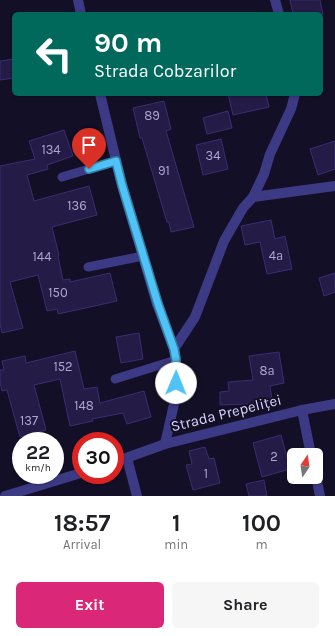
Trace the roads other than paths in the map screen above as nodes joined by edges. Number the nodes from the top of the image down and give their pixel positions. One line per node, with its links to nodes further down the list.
1 (78, 0): 3 (street)
2 (276, 0): 4 (street)
3 (81, 12)
4 (279, 12)
5 (100, 96): 7 (street)
6 (294, 96): 10 (street)
7 (116, 161): 8 (lane); 11 (street)
8 (62, 177)
9 (335, 186): 10 (street)
10 (253, 197): 13 (street)
11 (143, 256): 12 (lane); 13 (street)
12 (88, 267)
13 (174, 349): 14 (street)
14 (176, 360): 15 (lane); 18 (street)
15 (115, 379)
16 (335, 404): 17 (street, Strada Prepeliței)
17 (302, 410): 18 (street, Strada Prepeliței); 19 (street)
18 (165, 444): 20 (street, Strada Prepeliței)
19 (310, 448)
20 (127, 458): 21 (street, Strada Prepeliței); 25 (street)
21 (124, 459)
22 (72, 476): 24 (street)
23 (318, 484): 26 (street)
24 (5, 496)
25 (137, 496)
26 (320, 496)

